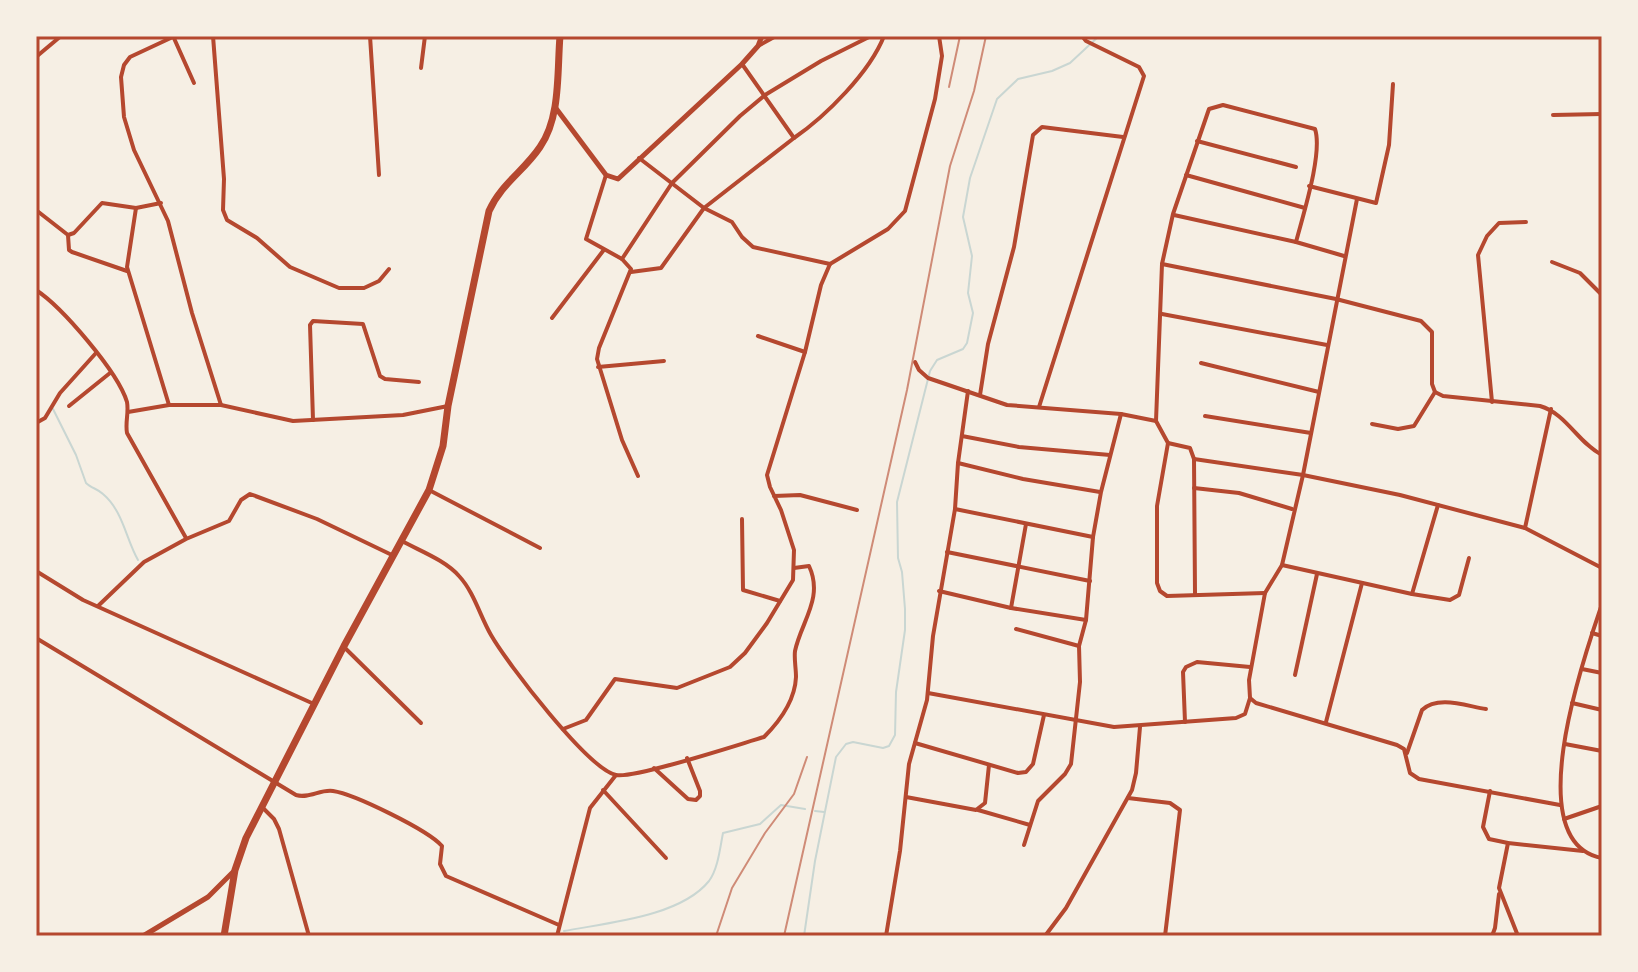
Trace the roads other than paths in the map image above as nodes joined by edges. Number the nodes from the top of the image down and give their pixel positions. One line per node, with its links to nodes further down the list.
1 (61, 36): 14 (street)
2 (174, 36): 17 (street); 34 (street)
3 (213, 36): 49 (street)
4 (370, 36): 28 (street)
5 (425, 36): 16 (street)
6 (560, 36): 20 (highway)
7 (762, 36): 13 (street)
8 (776, 36): 13 (street)
9 (871, 36): 19 (street)
10 (884, 36): 24 (street)
11 (939, 36): 47 (street)
12 (1082, 36): 23 (street)
13 (758, 46): 15 (street)
14 (36, 57)
15 (742, 64): 19 (street); 26 (street)
16 (421, 68)
17 (194, 83)
18 (1393, 84): 33 (street)
19 (765, 95): 24 (street); 31 (street)
20 (555, 107): 29 (street); 75 (highway)
21 (1602, 114): 22 (street)
22 (1553, 115)
23 (1123, 137): 70 (street); 76 (street)
24 (794, 138): 36 (street)
25 (1197, 141): 27 (street); 30 (street); 32 (street)
26 (639, 158): 29 (street); 31 (street)
27 (1296, 167)
28 (379, 175)
29 (606, 175): 43 (street)
30 (1186, 175): 37 (street); 39 (street)
31 (672, 183): 36 (street); 45 (street)
32 (1309, 186): 33 (street); 37 (street)
33 (1357, 199): 44 (street)
34 (161, 203): 35 (street); 73 (street)
35 (136, 208): 41 (street); 50 (street)
36 (704, 208): 47 (street); 51 (street)
37 (1305, 208): 42 (street)
38 (36, 210): 41 (street)
39 (1173, 214): 42 (street); 48 (street)
40 (1526, 222): 71 (street)
41 (68, 235): 50 (street)
42 (1296, 242): 44 (street)
43 (603, 251): 45 (street); 56 (street)
44 (1344, 256): 54 (street)
45 (622, 259): 51 (street)
46 (1552, 262): 53 (street)
47 (830, 264): 59 (street)
48 (1162, 264): 54 (street); 55 (street)
49 (389, 269)
50 (128, 272): 72 (street)
51 (631, 272): 64 (street)
52 (36, 290): 60 (street)
53 (1602, 295)
54 (1336, 299): 58 (street); 69 (street)
55 (1162, 314): 58 (street); 82 (street)
56 (552, 318)
57 (758, 336): 59 (street)
58 (1327, 345): 68 (street)
59 (805, 352): 97 (street)
60 (97, 353): 65 (street); 83 (street)
61 (664, 361): 64 (street)
62 (915, 362): 67 (street)
63 (1201, 363): 68 (street)
64 (598, 367): 93 (street)
65 (110, 373): 74 (street); 78 (street)
66 (419, 382): 81 (street)
67 (968, 391): 70 (street); 86 (street)
68 (1319, 392): 85 (street)
69 (1435, 392): 71 (street); 84 (street)
70 (980, 395): 76 (street)
71 (1492, 402): 77 (street)
72 (169, 405): 73 (street); 78 (street)
73 (221, 405): 81 (street)
74 (69, 406)
75 (448, 406): 81 (street); 95 (highway)
76 (1039, 407): 79 (street)
77 (1551, 409): 89 (street); 104 (street)
78 (128, 412): 106 (street)
79 (1121, 414): 82 (street); 88 (street)
80 (1205, 416): 85 (street)
81 (313, 420)
82 (1156, 421): 87 (street)
83 (36, 423)
84 (1372, 424)
85 (1311, 433): 92 (street)
86 (962, 436): 88 (street); 91 (street)
87 (1168, 443): 90 (street); 122 (street)
88 (1110, 455): 96 (street)
89 (1602, 455)
90 (1194, 459): 92 (street); 94 (street)
91 (958, 463): 96 (street); 99 (street)
92 (1303, 475): 98 (street); 101 (street)
93 (638, 476)
94 (1194, 488): 101 (street); 122 (street)
95 (429, 490): 107 (highway); 108 (street)
96 (1101, 492): 105 (street)
97 (774, 496): 100 (street); 114 (street)
98 (1438, 505): 104 (street); 123 (street)
99 (955, 509): 103 (street); 109 (street)
100 (857, 510)
101 (1293, 510): 112 (street)
102 (742, 519): 124 (street)
103 (1027, 523): 105 (street); 113 (street)
104 (1525, 528): 115 (street)
105 (1093, 537): 118 (street)
106 (186, 539): 110 (street); 126 (street)
107 (402, 541): 110 (highway); 151 (street)
108 (540, 548)
109 (947, 552): 113 (street); 120 (street)
110 (394, 556): 133 (highway)
111 (1469, 558): 123 (street)
112 (1282, 565): 117 (street); 121 (street)
113 (1017, 566): 118 (street); 127 (street)
114 (793, 568): 124 (street); 156 (street)
115 (1602, 568)
116 (36, 571): 126 (street)
117 (1317, 574): 119 (street); 138 (street)
118 (1090, 581): 128 (street)
119 (1362, 583): 123 (street); 148 (street)
120 (939, 591): 127 (street); 139 (street)
121 (1265, 593): 122 (street); 135 (street)
122 (1195, 594)
123 (1412, 594)
124 (781, 601): 151 (street)
125 (1602, 604): 130 (street)
126 (98, 606): 142 (street)
127 (1011, 608): 128 (street)
128 (1086, 620): 134 (street)
129 (1016, 629): 134 (street)
130 (1592, 633): 131 (street); 136 (street)
131 (1602, 636)
132 (36, 638): 160 (street)
133 (344, 646): 142 (highway); 149 (street)
134 (1079, 646): 146 (street)
135 (1252, 667): 140 (street); 147 (street)
136 (1582, 669): 137 (street); 141 (street)
137 (1602, 673)
138 (1295, 675)
139 (928, 693): 145 (street); 152 (street)
140 (1250, 698): 147 (street); 148 (street)
141 (1572, 703): 144 (street); 153 (street)
142 (314, 704): 160 (highway)
143 (1486, 709): 155 (street)
144 (1602, 710)
145 (1044, 715): 146 (street); 157 (street)
146 (1075, 720): 150 (street); 170 (street)
147 (1185, 722): 150 (street)
148 (1326, 722): 155 (street)
149 (421, 723)
150 (1140, 727): 164 (street)
151 (563, 729): 159 (street)
152 (915, 743): 157 (street); 163 (street)
153 (1565, 744): 154 (street); 165 (street)
154 (1602, 751)
155 (1407, 755): 162 (street)
156 (687, 758): 158 (street); 158 (street)
157 (989, 765): 168 (street)
158 (654, 768): 159 (street)
159 (616, 775): 161 (street)
160 (273, 784): 167 (highway); 178 (street)
161 (603, 790): 174 (street); 178 (street)
162 (1490, 791): 165 (street); 171 (street)
163 (906, 797): 168 (street); 183 (street)
164 (1128, 798): 184 (street); 185 (street)
165 (1560, 805): 169 (street)
166 (1602, 806): 169 (street)
167 (262, 807): 176 (highway); 181 (street)
168 (976, 810): 170 (street)
169 (1564, 819): 173 (street)
170 (1030, 825): 172 (street)
171 (1508, 843): 173 (street); 177 (street)
172 (1024, 845)
173 (1584, 851): 175 (street)
174 (666, 858)
175 (1602, 858)
176 (235, 870): 179 (street); 180 (highway)
177 (1499, 888): 186 (street); 187 (street)
178 (559, 925): 182 (street)
179 (143, 936)
180 (224, 936)
181 (309, 936)
182 (557, 936)
183 (886, 936)
184 (1045, 936)
185 (1165, 936)
186 (1492, 936)
187 (1518, 936)

